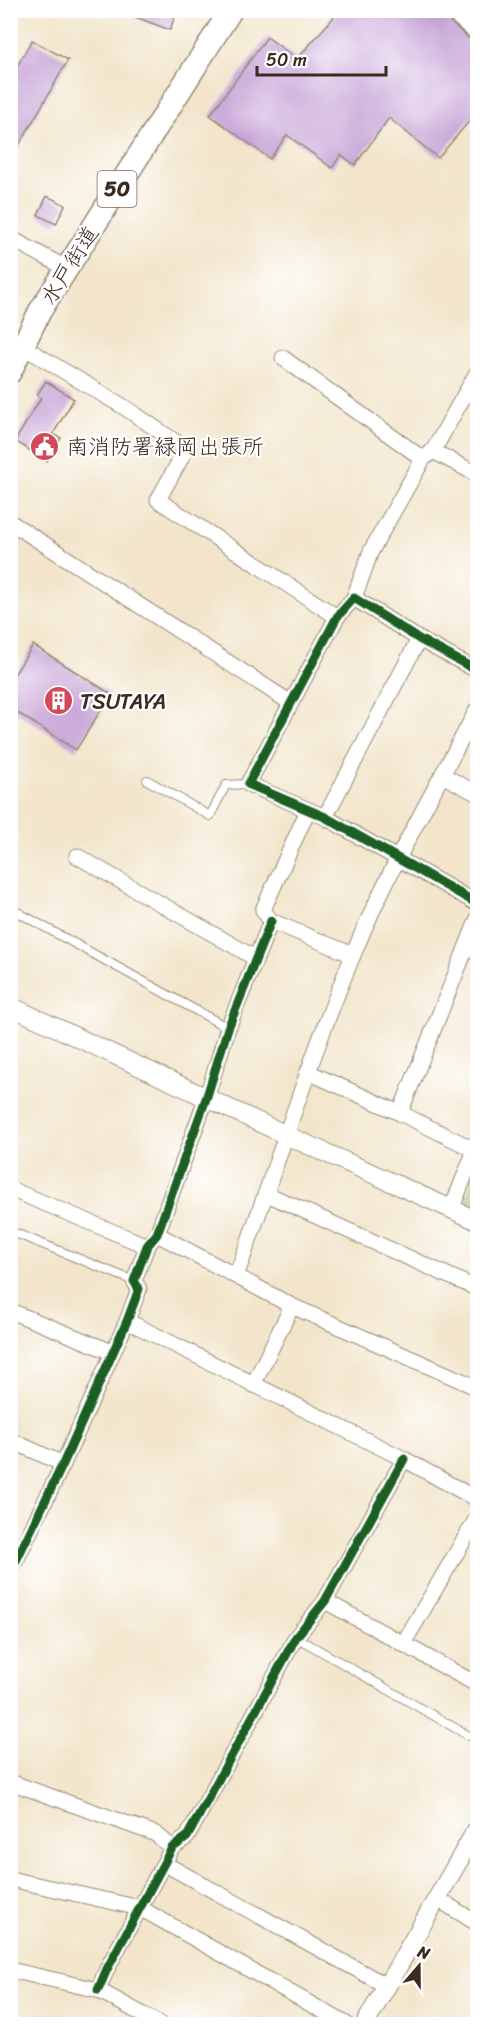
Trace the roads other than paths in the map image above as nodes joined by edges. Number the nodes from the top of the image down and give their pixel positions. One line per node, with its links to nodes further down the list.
1 (231, 10): 5 (main road, 水戸街道 / 50)
2 (450, 10): 3 (street)
3 (477, 34)
4 (10, 238): 5 (street)
5 (66, 268): 6 (main road, 水戸街道 / 50)
6 (22, 346): 9 (main road, 水戸街道 / 50); 14 (street)
7 (283, 358): 10 (street)
8 (477, 371): 10 (street)
9 (10, 372)
10 (428, 455): 11 (street); 13 (street)
11 (477, 475)
12 (10, 522): 17 (street)
13 (354, 598): 14 (street); 15 (street)
14 (337, 617): 17 (street)
15 (419, 639): 16 (street); 24 (street)
16 (477, 671)
17 (291, 703): 21 (street)
18 (477, 708): 19 (street)
19 (442, 774): 22 (street); 26 (street)
20 (147, 780): 21 (lane)
21 (248, 784): 23 (street)
22 (477, 794)
23 (308, 810): 24 (street); 30 (street)
24 (325, 817): 26 (street)
25 (76, 856): 32 (street)
26 (398, 858): 27 (street); 31 (street)
27 (477, 904)
28 (10, 908): 34 (lane)
29 (477, 918): 37 (street)
30 (271, 921): 31 (street); 32 (street)
31 (353, 955): 35 (street)
32 (255, 958): 34 (street)
33 (10, 1006): 36 (street)
34 (228, 1028): 36 (street)
35 (308, 1072): 37 (street); 38 (street)
36 (207, 1096): 38 (street); 44 (street)
37 (400, 1113): 41 (street)
38 (286, 1136): 40 (street); 41 (street)
39 (10, 1189): 45 (street)
40 (267, 1194): 46 (street); 48 (street)
41 (450, 1209): 42 (street)
42 (477, 1221)
43 (10, 1231): 47 (lane)
44 (157, 1234): 45 (street); 46 (street)
45 (147, 1246): 47 (street)
46 (236, 1276): 49 (street)
47 (134, 1281): 51 (street)
48 (477, 1289)
49 (292, 1306): 53 (street); 54 (street)
50 (10, 1311): 52 (street)
51 (127, 1321): 52 (street); 53 (street)
52 (112, 1352): 57 (street)
53 (253, 1385): 56 (street)
54 (477, 1388)
55 (10, 1440): 57 (street)
56 (404, 1459): 58 (street); 62 (street)
57 (63, 1464): 60 (street)
58 (477, 1500)
59 (477, 1516): 64 (street)
60 (14, 1556): 61 (street)
61 (10, 1573)
62 (325, 1602): 63 (street); 64 (street)
63 (296, 1637): 66 (lane); 69 (street)
64 (403, 1644): 65 (street)
65 (477, 1685)
66 (477, 1741)
67 (10, 1782): 69 (street)
68 (477, 1827): 72 (street)
69 (172, 1848): 70 (street)
70 (165, 1864): 73 (street); 76 (street)
71 (10, 1879): 73 (street)
72 (438, 1899): 74 (street); 76 (street)
73 (140, 1908): 77 (street); 79 (street)
74 (477, 1924)
75 (10, 1970): 77 (street)
76 (387, 1986): 80 (street)
77 (98, 1990): 78 (street)
78 (160, 2025)
79 (346, 2025)
80 (365, 2025)

